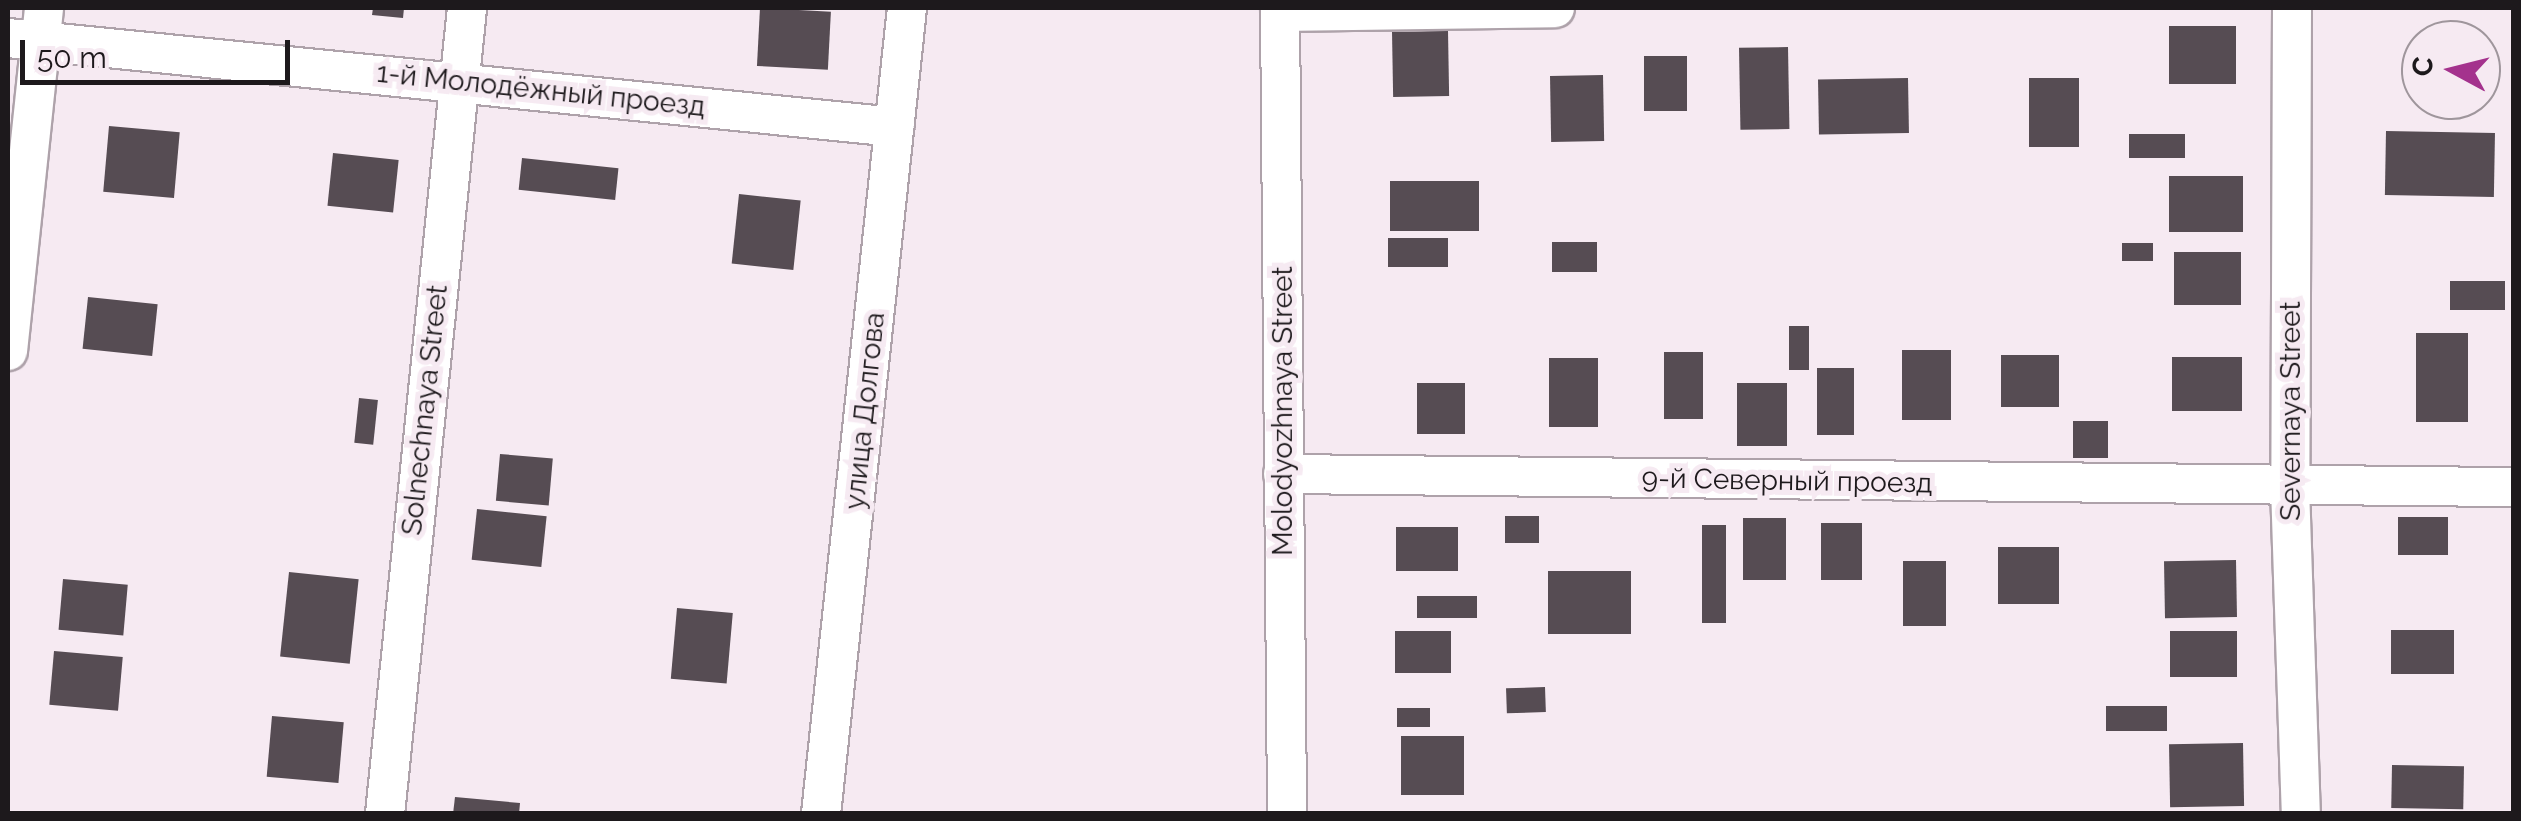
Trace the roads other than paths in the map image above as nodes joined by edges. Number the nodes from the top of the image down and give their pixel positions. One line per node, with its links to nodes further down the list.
1 (467, 8): 7 (street, Solnechnaya Street)
2 (907, 8): 8 (street, улица Долгова)
3 (1555, 8): 5 (street)
4 (2292, 8): 11 (street, Severnaya Street)
5 (1280, 10): 10 (street, Molodyozhnaya Street)
6 (31, 29): 7 (street, 1-й Молодёжный проезд); 9 (street)
7 (458, 81): 8 (street, 1-й Молодёжный проезд); 13 (street, Solnechnaya Street)
8 (895, 128): 14 (street, улица Долгова)
9 (8, 351)
10 (1283, 474): 11 (street, 9-й Северный проезд); 15 (street, Molodyozhnaya Street)
11 (2290, 487): 12 (street, 9-й Северный проезд); 16 (street, Severnaya Street)
12 (2514, 487)
13 (385, 814)
14 (821, 814)
15 (1287, 814)
16 (2302, 814)

